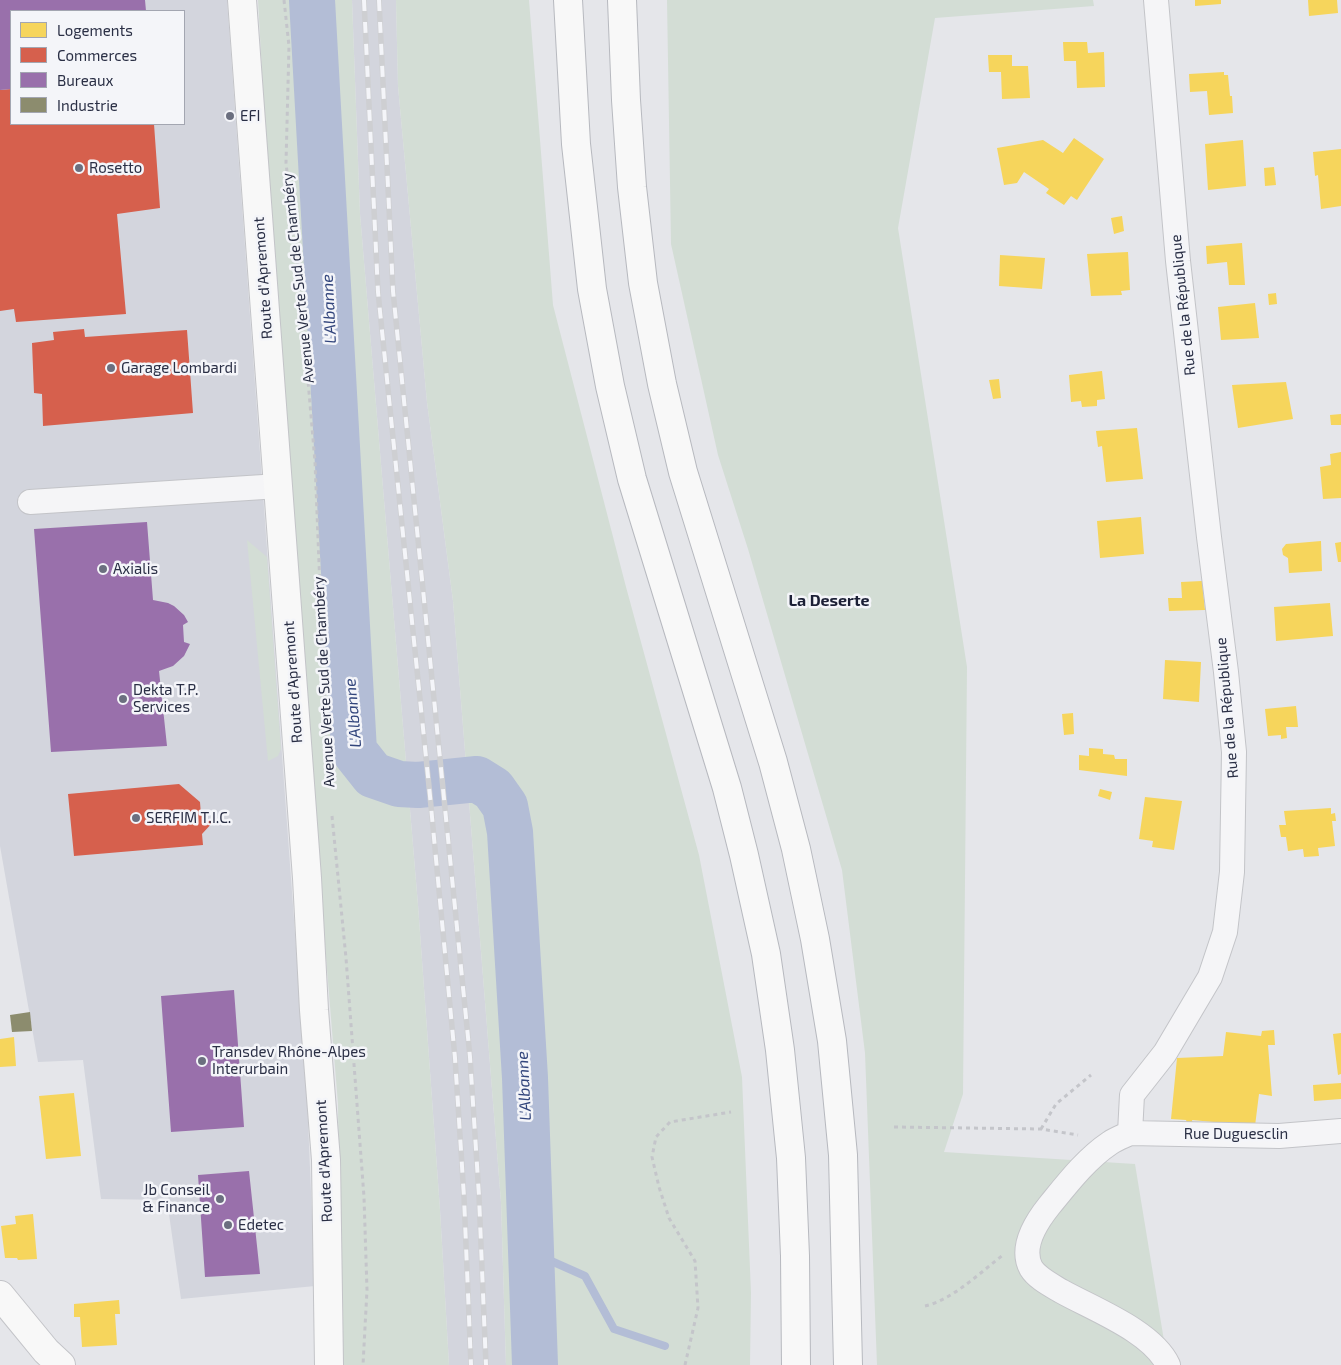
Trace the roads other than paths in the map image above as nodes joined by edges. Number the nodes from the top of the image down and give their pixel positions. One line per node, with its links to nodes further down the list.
1 (242, 0): 5 (main road, Route d'Apremont)
2 (569, 0): 12 (main road)
3 (622, 0): 13 (main road)
4 (1156, 0): 8 (street, Rue de la République)
5 (279, 486): 6 (street); 11 (main road, Route d'Apremont)
6 (30, 502)
7 (1341, 1131): 8 (street, Rue Duguesclin)
8 (1120, 1138): 14 (street)
9 (0, 1295): 10 (main road)
10 (61, 1365)
11 (329, 1365)
12 (796, 1365)
13 (848, 1365)
14 (1168, 1365)

